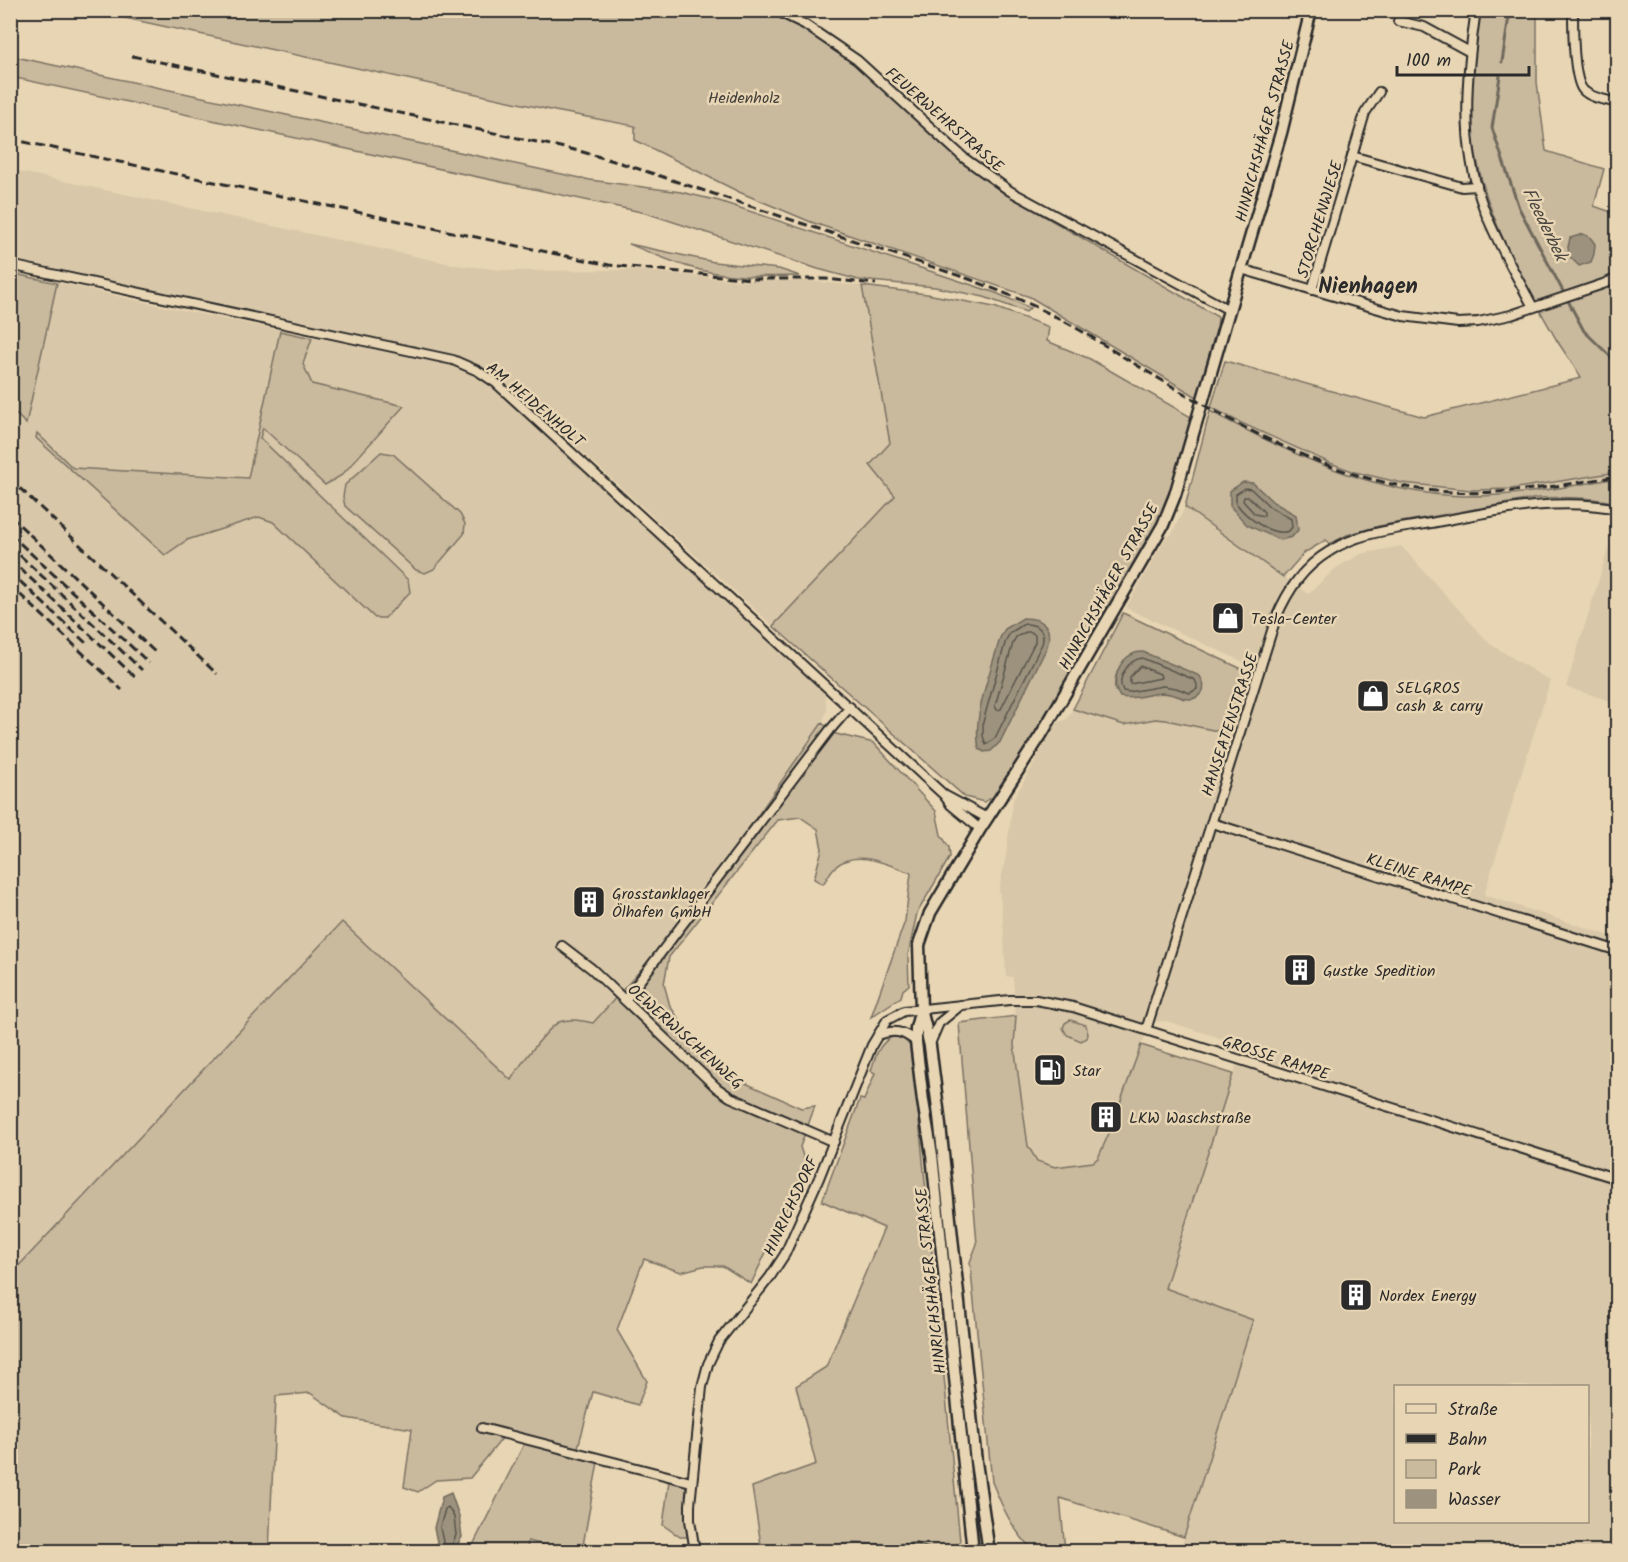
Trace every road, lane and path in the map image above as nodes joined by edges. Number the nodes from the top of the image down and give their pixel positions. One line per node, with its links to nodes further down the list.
1 (775, 10): 16 (street, FEUERWEHRSTRASSE)
2 (1311, 10): 12 (main road, HINRICHSHÄGER STRASSE)
3 (1476, 10): 6 (street)
4 (1573, 10): 8 (street)
5 (1398, 21): 6 (street)
6 (1470, 52): 10 (street)
7 (1379, 92): 9 (street, STORCHENWIESE)
8 (1617, 103)
9 (1352, 156): 10 (street, STORCHENWIESE); 14 (street, STORCHENWIESE)
10 (1477, 186): 15 (street)
11 (10, 266): 18 (street, AM HEIDENHOLT)
12 (1241, 269): 14 (street); 16 (main road, HINRICHSHÄGER STRASSE)
13 (1617, 278): 15 (street)
14 (1312, 290): 15 (street)
15 (1533, 307)
16 (1229, 310): 20 (main road, HINRICHSHÄGER STRASSE)
17 (1617, 509): 21 (street, HANSEATENSTRASSE)
18 (850, 707): 19 (street, AM HEIDENHOLT); 25 (street)
19 (944, 795): 20 (street, AM HEIDENHOLT); 22 (street, AM HEIDENHOLT)
20 (987, 818): 22 (main road, HINRICHSHÄGER STRASSE)
21 (1212, 823): 24 (street, KLEINE RAMPE); 28 (street, HANSEATENSTRASSE)
22 (980, 829): 27 (main road, HINRICHSHÄGER STRASSE)
23 (564, 943): 25 (street, OEWERWISCHENWEG)
24 (1617, 951)
25 (625, 999): 32 (street, OEWERWISCHENWEG)
26 (962, 1004): 27 (street, GROSSE RAMPE); 28 (street, GROSSE RAMPE); 31 (street)
27 (921, 1009): 29 (street, HINRICHSDORF); 30 (main road, HINRICHSHÄGER STRASSE); 31 (main road, HINRICHSHÄGER STRASSE)
28 (1146, 1030): 33 (street, GROSSE RAMPE)
29 (878, 1035): 30 (street); 32 (street, HINRICHSDORF)
30 (916, 1042): 37 (main road, HINRICHSHÄGER STRASSE)
31 (930, 1046): 38 (main road, HINRICHSHÄGER STRASSE)
32 (834, 1142): 35 (street, HINRICHSDORF)
33 (1617, 1179)
34 (482, 1428): 35 (street)
35 (692, 1482): 36 (street, HINRICHSDORF)
36 (695, 1551)
37 (973, 1551)
38 (989, 1551)

